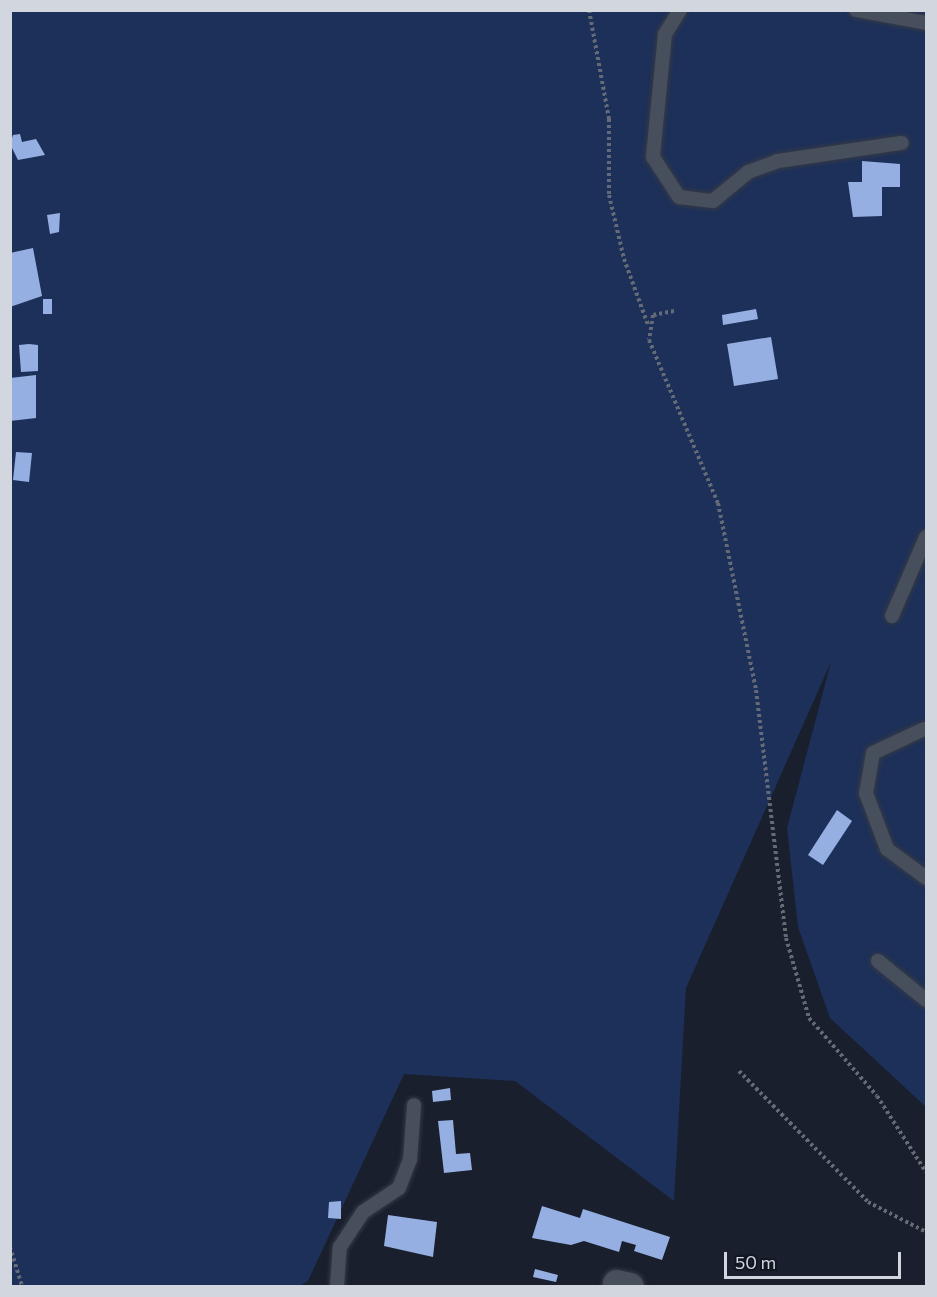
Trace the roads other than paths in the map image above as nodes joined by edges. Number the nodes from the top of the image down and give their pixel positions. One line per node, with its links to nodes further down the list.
1 (680, 10): 4 (lane)
2 (856, 10): 3 (lane)
3 (927, 23)
4 (902, 143)
5 (927, 537): 6 (lane)
6 (892, 616)
7 (926, 727): 8 (lane)
8 (927, 878)
9 (878, 961): 10 (lane)
10 (927, 1000)
11 (414, 1105): 12 (lane)
12 (337, 1287)

